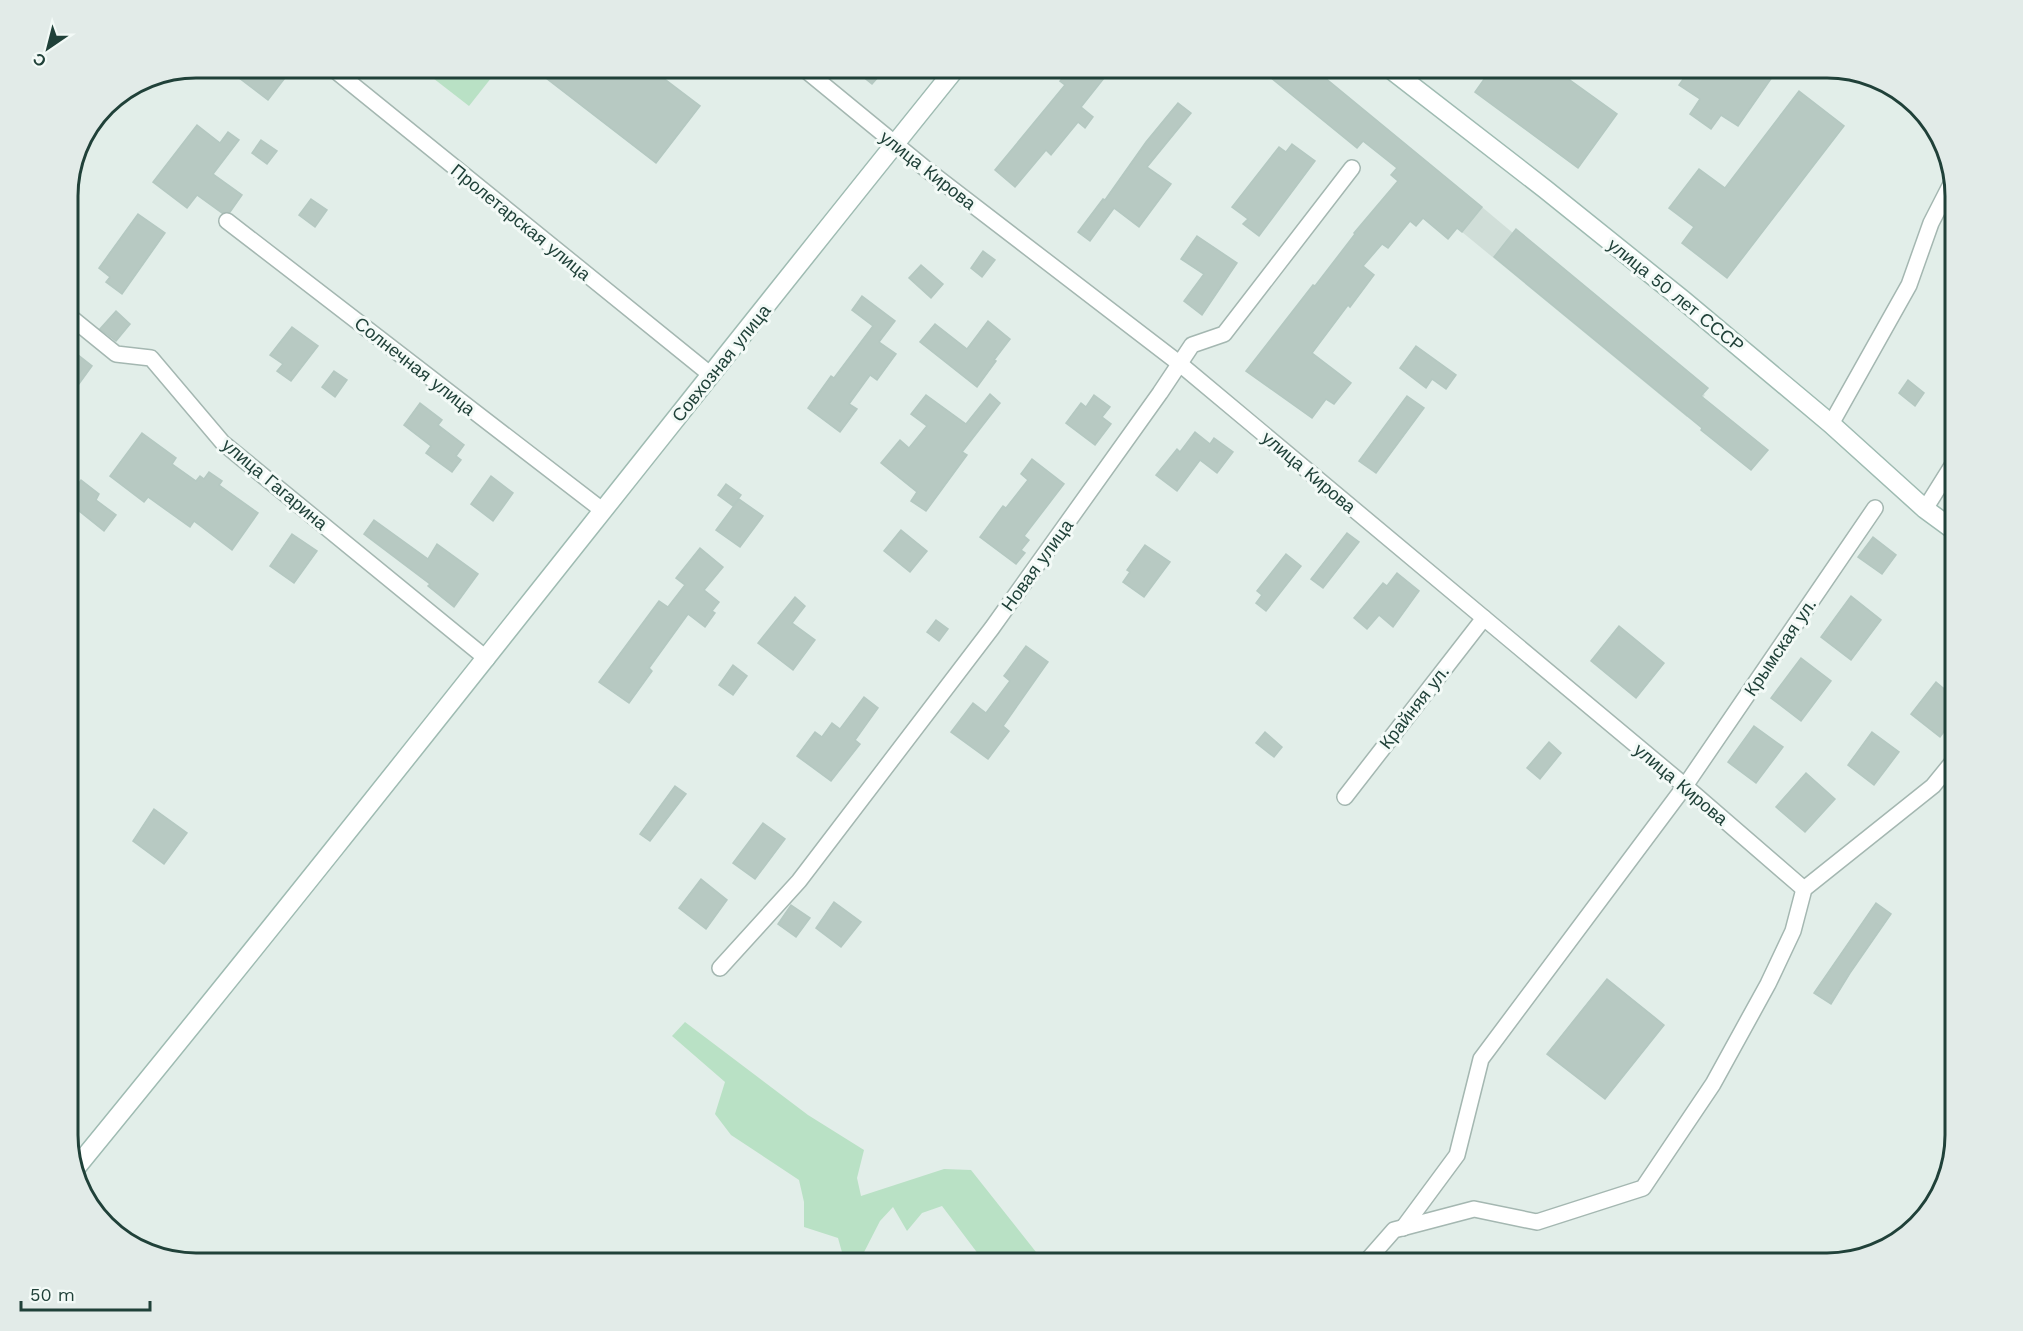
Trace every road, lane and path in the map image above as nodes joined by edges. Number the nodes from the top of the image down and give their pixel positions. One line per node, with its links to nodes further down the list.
1 (344, 78): 11 (street, Пролетарская улица)
2 (815, 78): 5 (street, улица Кирова)
3 (948, 78): 5 (main road, Совхозная улица)
4 (1402, 78): 12 (main road, улица 50 лет СССР)
5 (895, 144): 10 (street, улица Кирова); 11 (main road, Совхозная улица)
6 (1352, 168): 10 (street, Новая улица)
7 (1945, 196): 12 (street)
8 (227, 221): 16 (street, Солнечная улица)
9 (78, 323): 19 (street, улица Гагарина)
10 (1180, 364): 18 (street, улица Кирова); 24 (street, Новая улица)
11 (711, 375): 16 (main road, Совхозная улица)
12 (1831, 424): 15 (main road, улица 50 лет СССР)
13 (1945, 479): 15 (street)
14 (1875, 508): 21 (street, Крымская ул.)
15 (1925, 509): 17 (main road, улица 50 лет СССР)
16 (602, 510): 19 (main road, Совхозная улица)
17 (1945, 523)
18 (1484, 618): 21 (street, улица Кирова); 22 (street, Крайняя ул.)
19 (487, 659): 25 (main road, Совхозная улица)
20 (1945, 772): 23 (street)
21 (1685, 786): 23 (street, улица Кирова); 26 (street, Крымская ул.)
22 (1345, 797)
23 (1804, 889): 26 (street)
24 (720, 968)
25 (81, 1162)
26 (1403, 1228): 27 (street)
27 (1374, 1253)

